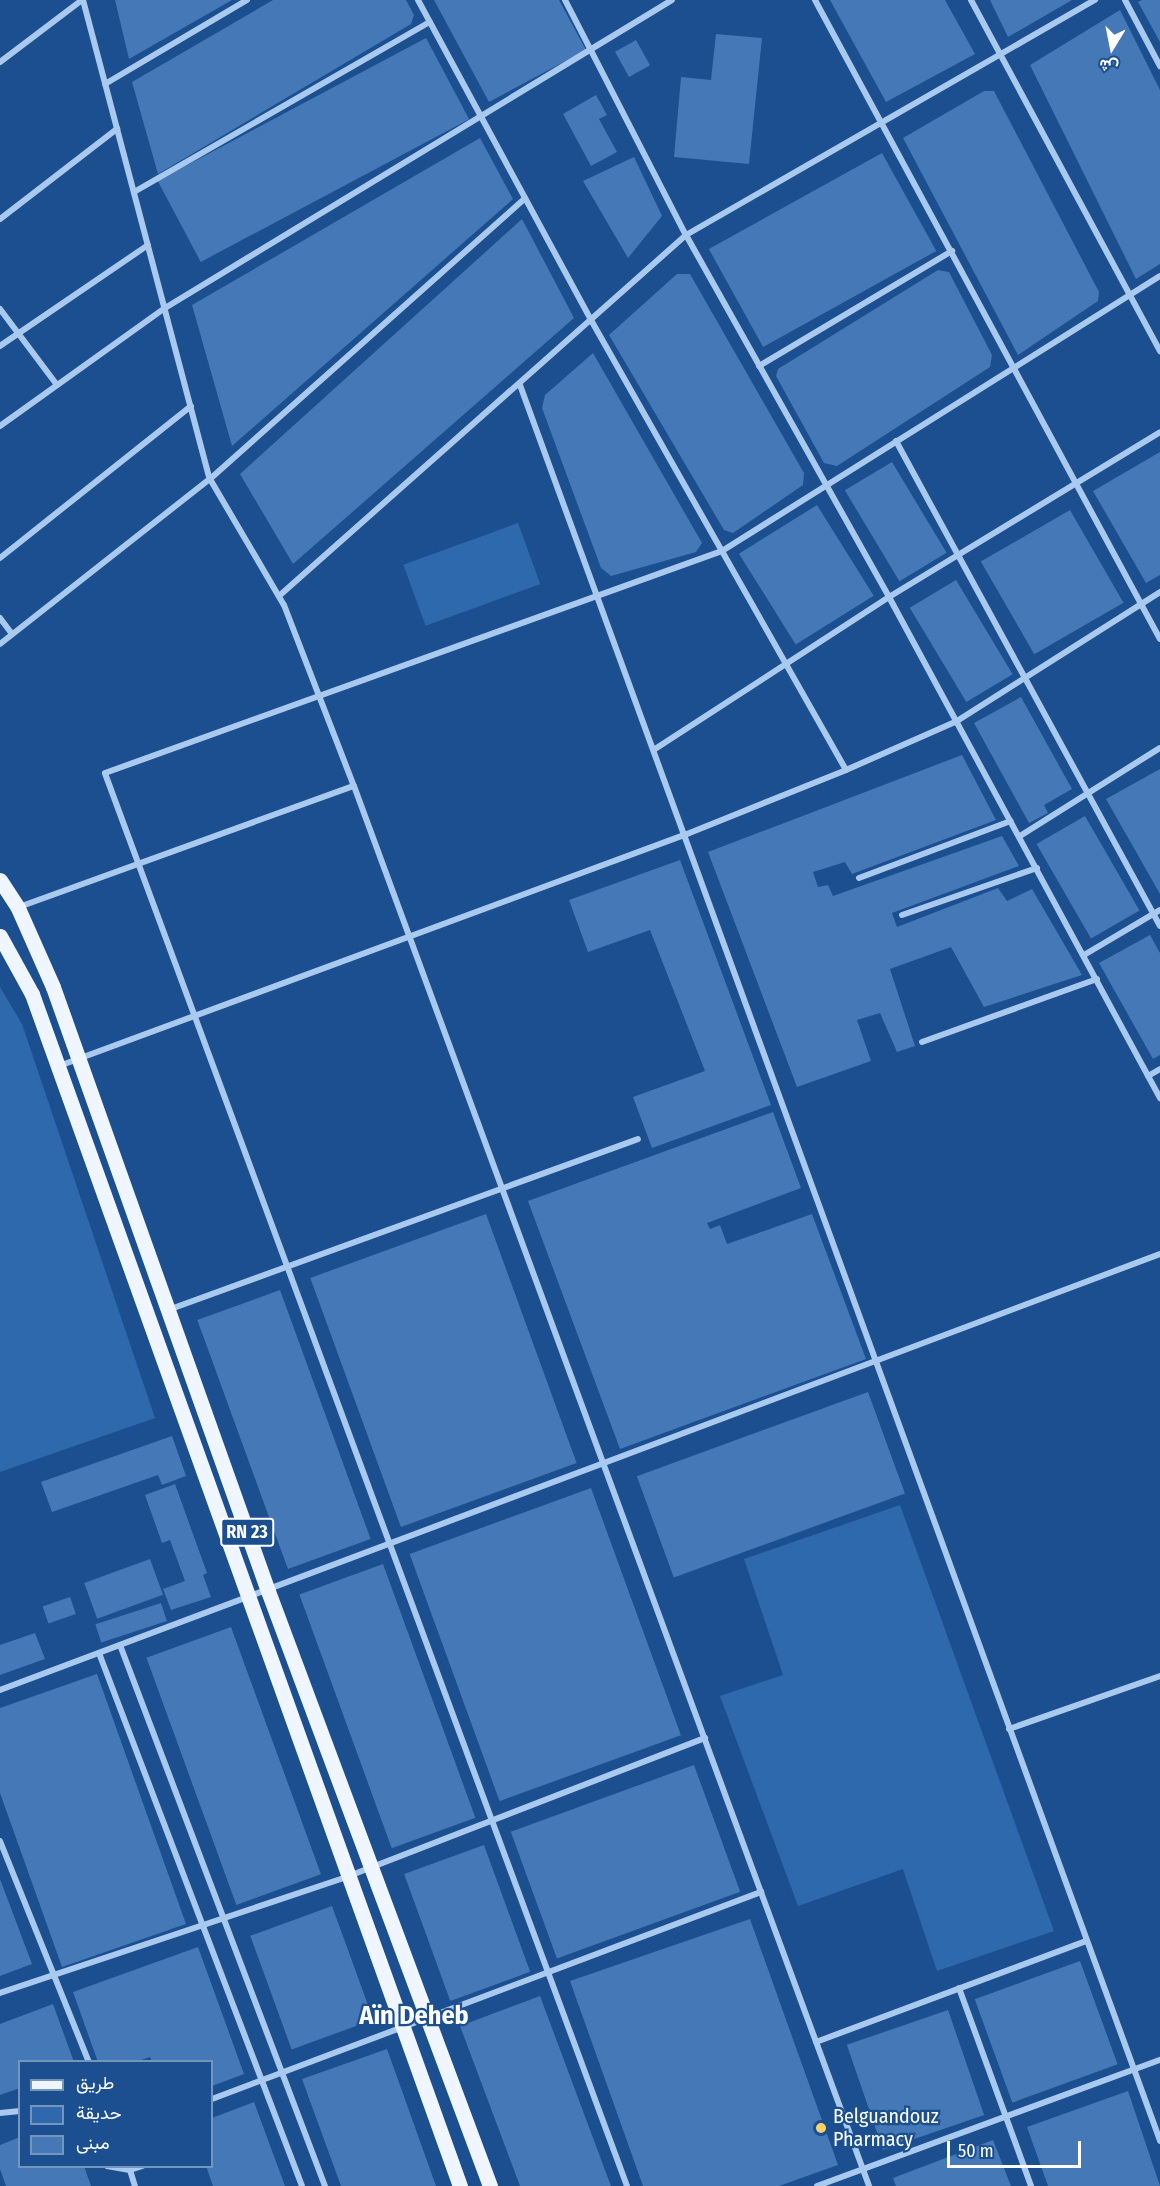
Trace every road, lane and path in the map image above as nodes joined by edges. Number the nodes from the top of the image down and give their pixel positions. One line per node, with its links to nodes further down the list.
1 (83, 0): 13 (street); 15 (street)
2 (247, 0): 15 (street)
3 (418, 0): 10 (street)
4 (565, 0): 11 (street)
5 (672, 0): 11 (street)
6 (815, 0): 17 (street)
7 (971, 0): 12 (street)
8 (1095, 0): 12 (street)
9 (1125, 0): 14 (street)
10 (430, 22): 16 (street); 19 (street)
11 (590, 50): 16 (street); 22 (street)
12 (1000, 54): 17 (street); 26 (street)
13 (0, 62)
14 (1160, 66)
15 (105, 84): 18 (street)
16 (480, 116): 20 (street); 27 (street)
17 (882, 122): 22 (street); 24 (street)
18 (117, 129): 19 (street); 21 (street)
19 (134, 192): 23 (street)
20 (525, 198): 29 (street); 41 (street)
21 (0, 219)
22 (686, 235): 29 (street); 33 (street)
23 (148, 245): 27 (street); 30 (street)
24 (952, 251): 33 (street); 34 (street)
25 (1160, 276): 26 (street)
26 (1130, 295): 32 (street); 34 (street)
27 (165, 308): 36 (street); 37 (street)
28 (0, 309): 30 (street)
29 (591, 320): 35 (street); 44 (street)
30 (20, 333): 31 (street); 36 (street)
31 (0, 346)
32 (1160, 351)
33 (759, 366): 43 (street)
34 (1014, 367): 40 (street); 42 (street)
35 (520, 384): 48 (street); 49 (street)
36 (57, 385): 38 (street)
37 (191, 406): 41 (street); 46 (street)
38 (0, 426)
39 (1160, 432): 42 (street)
40 (896, 441): 43 (street); 45 (street)
41 (210, 479): 49 (street); 53 (street)
42 (1075, 484): 45 (street); 51 (street)
43 (826, 485): 44 (street); 50 (street)
44 (722, 552): 48 (street); 56 (street)
45 (957, 555): 50 (street); 57 (street)
46 (0, 558)
47 (1160, 592): 51 (street)
48 (598, 593): 58 (street); 61 (street)
49 (279, 596): 58 (street)
50 (889, 597): 56 (street); 59 (street)
51 (1141, 604): 54 (street); 57 (street)
52 (0, 618): 53 (street)
53 (12, 634): 55 (street)
54 (1160, 639)
55 (0, 644)
56 (787, 663): 61 (street); 62 (street)
57 (1024, 676): 59 (street); 64 (street)
58 (319, 696): 63 (street); 68 (street)
59 (957, 721): 62 (street); 65 (street)
60 (1160, 748): 64 (street)
61 (656, 749): 66 (street)
62 (846, 770): 66 (street)
63 (354, 786): 68 (street); 76 (street)
64 (1089, 793): 67 (street); 73 (street)
65 (1011, 821): 67 (street); 70 (street)
66 (687, 834): 76 (street); 92 (street)
67 (1020, 836): 69 (street)
68 (137, 863): 72 (street); 80 (street)
69 (1037, 868): 74 (street); 78 (street)
70 (859, 878)
71 (0, 880): 72 (main road, RN 23)
72 (18, 908): 82 (main road, RN 23)
73 (1157, 912): 75 (street); 78 (street)
74 (902, 915)
75 (1160, 926)
76 (411, 934): 80 (street); 88 (street)
77 (0, 936): 83 (main road, RN 23)
78 (1084, 955): 79 (street)
79 (1097, 979): 81 (street); 85 (street)
80 (192, 1017): 82 (street); 90 (street)
81 (922, 1042)
82 (79, 1059): 83 (street); 91 (main road, RN 23)
83 (58, 1067): 96 (main road, RN 23)
84 (1160, 1069): 85 (street)
85 (1148, 1077): 86 (street)
86 (1160, 1098)
87 (638, 1139): 88 (street)
88 (503, 1186): 90 (street); 93 (street)
89 (1160, 1254): 92 (street)
90 (285, 1268): 91 (street); 94 (street)
91 (167, 1310): 95 (main road, RN 23)
92 (876, 1360): 93 (street); 101 (street)
93 (604, 1463): 94 (street); 102 (street)
94 (388, 1545): 95 (street); 103 (street)
95 (268, 1591): 96 (street); 105 (main road, RN 23)
96 (247, 1599): 97 (street); 106 (main road, RN 23)
97 (120, 1645): 98 (street); 108 (street)
98 (99, 1653): 100 (street); 109 (street)
99 (1160, 1676): 101 (street)
100 (0, 1690)
101 (1009, 1729): 110 (street)
102 (705, 1738): 103 (street); 107 (street)
103 (491, 1821): 105 (street); 111 (street)
104 (0, 1841): 112 (street)
105 (373, 1865): 106 (street); 115 (main road, RN 23)
106 (348, 1876): 108 (street); 116 (main road, RN 23)
107 (761, 1892): 111 (street); 117 (street)
108 (223, 1918): 109 (street); 121 (street)
109 (202, 1925): 112 (street); 122 (street)
110 (1086, 1941): 113 (street); 120 (street)
111 (547, 1971): 115 (street); 137 (street)
112 (52, 1976): 114 (street); 118 (street)
113 (959, 1988): 117 (street); 126 (street)
114 (0, 1993)
115 (429, 2016): 116 (street); 136 (main road, RN 23)
116 (402, 2026): 121 (street); 135 (main road, RN 23)
117 (816, 2042): 130 (street)
118 (89, 2060)
119 (1160, 2060): 120 (street)
120 (1132, 2070): 126 (street); 127 (street)
121 (281, 2072): 122 (street); 134 (street)
122 (260, 2080): 123 (street); 133 (street)
123 (213, 2099)
124 (18, 2111): 125 (street)
125 (0, 2113)
126 (1005, 2117): 130 (street); 140 (street)
127 (1160, 2141)
128 (118, 2168): 131 (street)
129 (136, 2168): 131 (street)
130 (862, 2169): 138 (street); 139 (street)
131 (130, 2170): 132 (street)
132 (135, 2186)
133 (302, 2186)
134 (325, 2186)
135 (460, 2186)
136 (490, 2186)
137 (627, 2186)
138 (817, 2186)
139 (868, 2186)
140 (1031, 2186)

